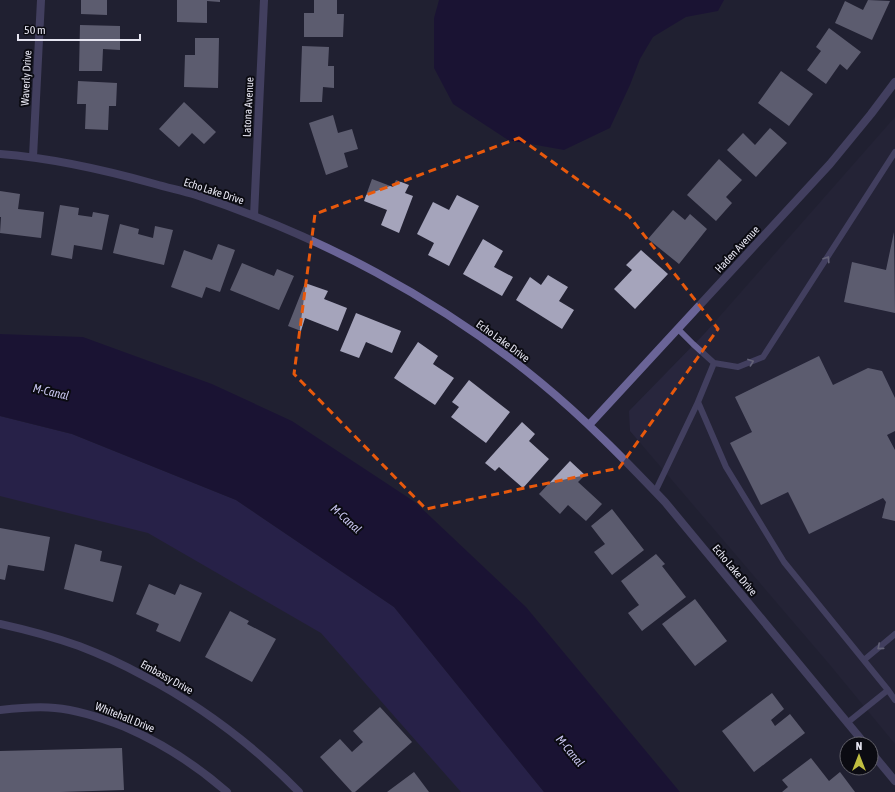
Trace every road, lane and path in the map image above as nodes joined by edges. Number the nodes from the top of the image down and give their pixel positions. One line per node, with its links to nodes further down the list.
1 (41, 0): 6 (street, Waverly Drive)
2 (264, 0): 7 (street, Latona Avenue)
3 (895, 82): 8 (street, Haden Avenue)
4 (895, 152): 9 (lane, one-way to 4)
5 (0, 154): 6 (street, Echo Lake Drive)
6 (33, 157): 7 (street, Echo Lake Drive)
7 (254, 216): 11 (street, Echo Lake Drive)
8 (678, 329): 9 (lane); 11 (street, Haden Avenue)
9 (714, 363): 10 (lane)
10 (698, 402): 12 (lane); 15 (lane)
11 (589, 425): 12 (street, Echo Lake Drive)
12 (655, 492): 19 (street, Echo Lake Drive)
13 (0, 624): 24 (street, Embassy Drive)
14 (895, 634): 15 (lane, one-way to 15)
15 (864, 660): 16 (lane)
16 (888, 690): 17 (lane); 19 (lane)
17 (895, 700)
18 (0, 710): 23 (street, Whitehall Drive)
19 (847, 723): 20 (street, Echo Lake Drive)
20 (858, 736)
21 (879, 762): 22 (street)
22 (895, 781)
23 (227, 792)
24 (299, 792)

